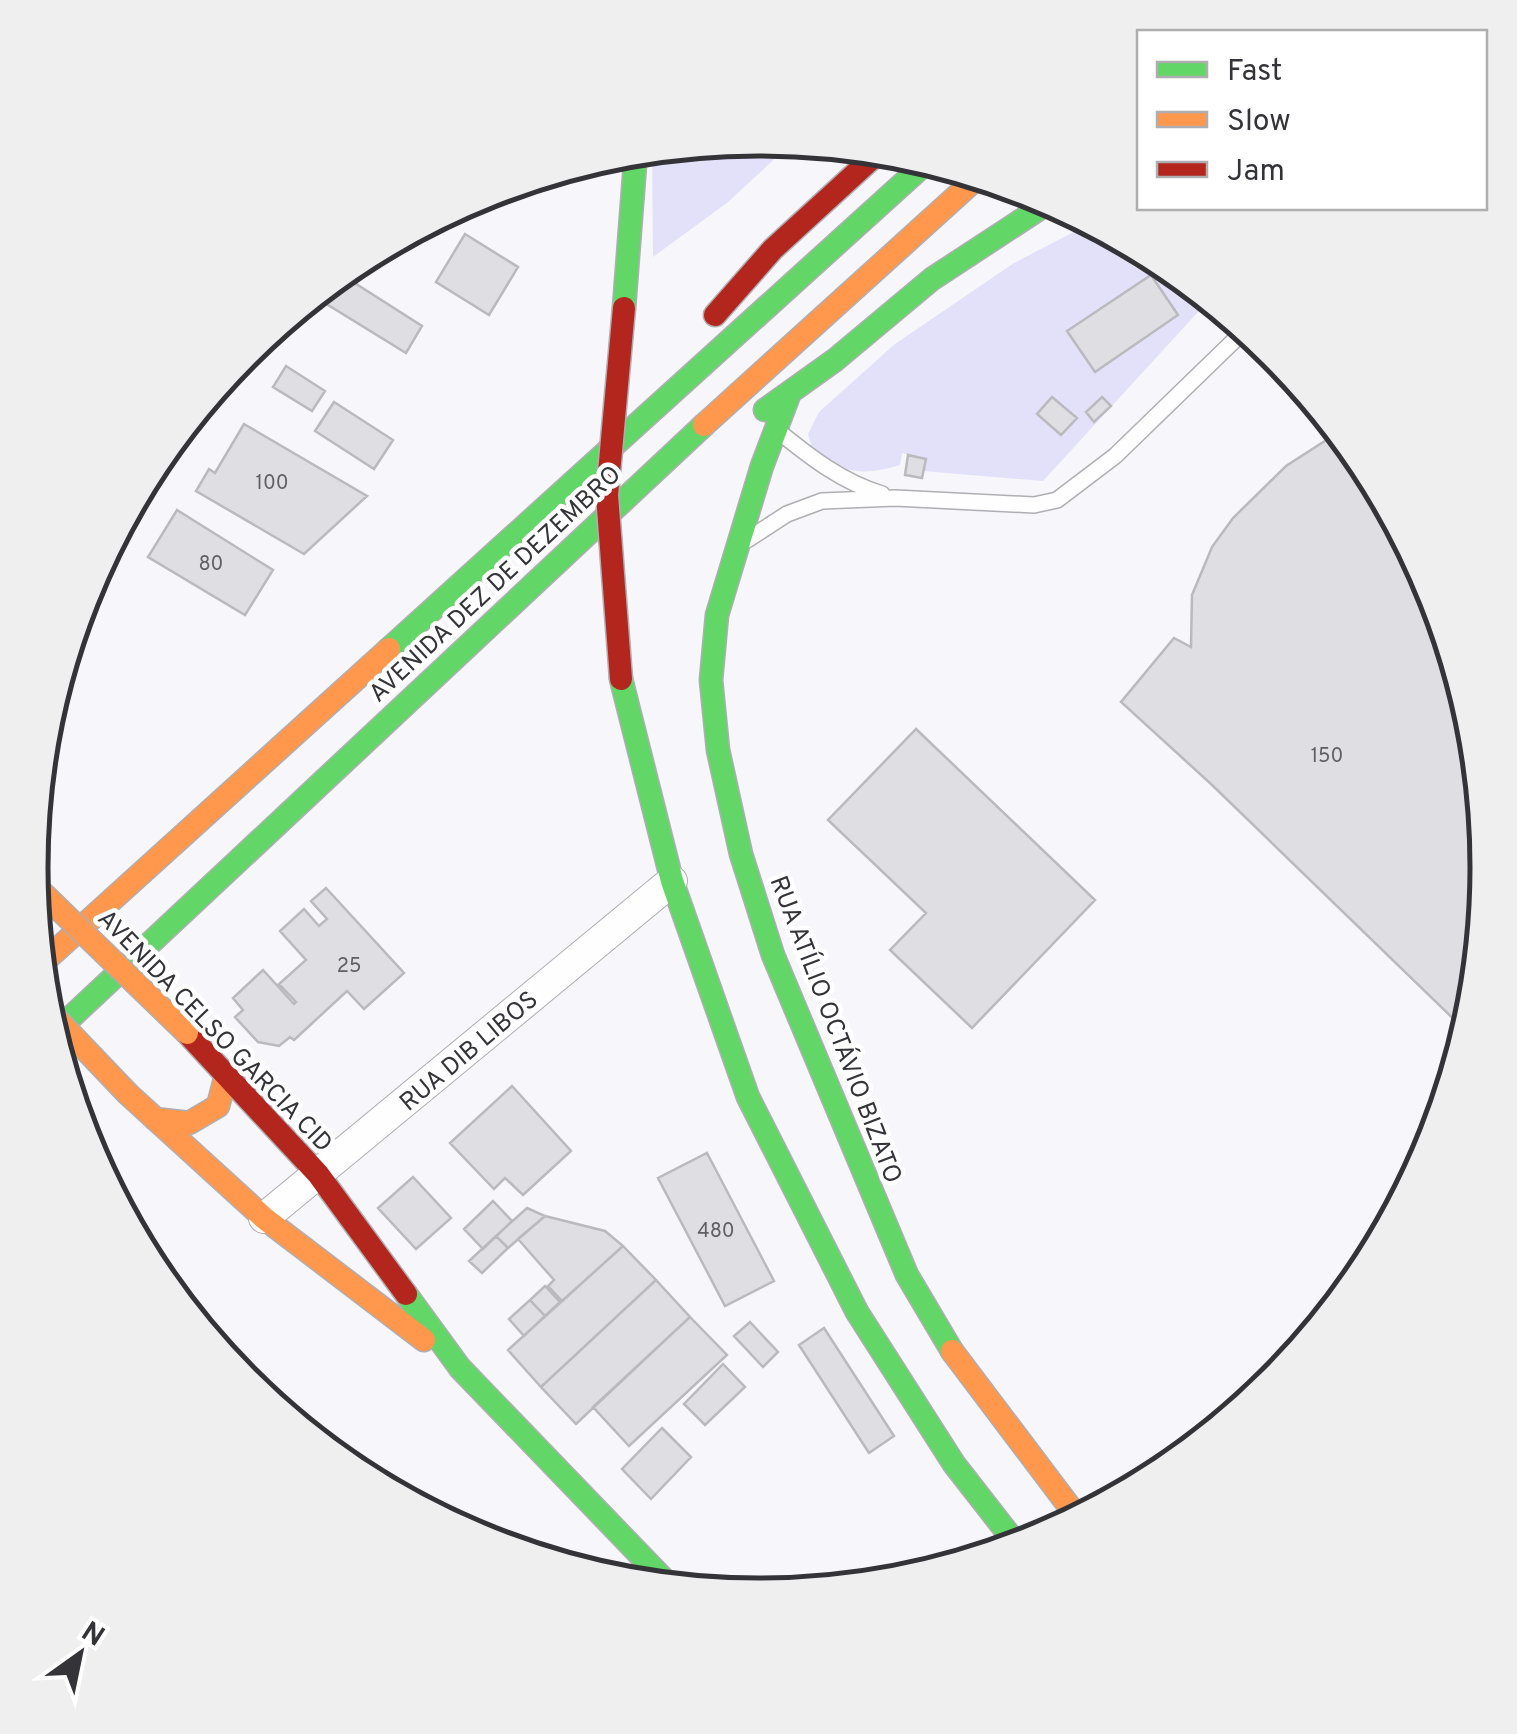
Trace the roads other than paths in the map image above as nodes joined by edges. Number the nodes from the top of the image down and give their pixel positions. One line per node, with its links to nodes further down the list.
1 (864, 164): 9 (main road)
2 (635, 167): 13 (main road, bridge)
3 (913, 173): 9 (main road, AVENIDA DEZ DE DEZEMBRO)
4 (966, 187): 10 (main road, AVENIDA DEZ DE DEZEMBRO)
5 (1035, 212): 7 (main road)
6 (1235, 340): 11 (lane)
7 (790, 395): 8 (main road, RUA ATÍLIO OCTÁVIO BIZATO); 10 (main road)
8 (774, 428): 11 (lane); 12 (main road, RUA ATÍLIO OCTÁVIO BIZATO)
9 (616, 444): 15 (main road, AVENIDA DEZ DE DEZEMBRO)
10 (669, 457): 16 (main road, AVENIDA DEZ DE DEZEMBRO)
11 (895, 498): 12 (lane)
12 (736, 548): 23 (main road, RUA ATÍLIO OCTÁVIO BIZATO)
13 (672, 881): 20 (street, RUA DIB LIBOS); 24 (main road)
14 (49, 898): 18 (main road, AVENIDA CELSO GARCIA CID, bridge)
15 (53, 952)
16 (65, 1023)
17 (67, 1030): 19 (main road, AVENIDA CELSO GARCIA CID, bridge)
18 (226, 1075): 19 (main road); 20 (main road, AVENIDA CELSO GARCIA CID)
19 (155, 1119): 21 (main road, AVENIDA CELSO GARCIA CID)
20 (318, 1174): 21 (street, RUA DIB LIBOS); 22 (main road, AVENIDA CELSO GARCIA CID)
21 (264, 1218): 22 (main road, AVENIDA CELSO GARCIA CID)
22 (460, 1368): 25 (main road, AVENIDA CELSO GARCIA CID)
23 (1069, 1507)
24 (1007, 1533)
25 (655, 1570)

